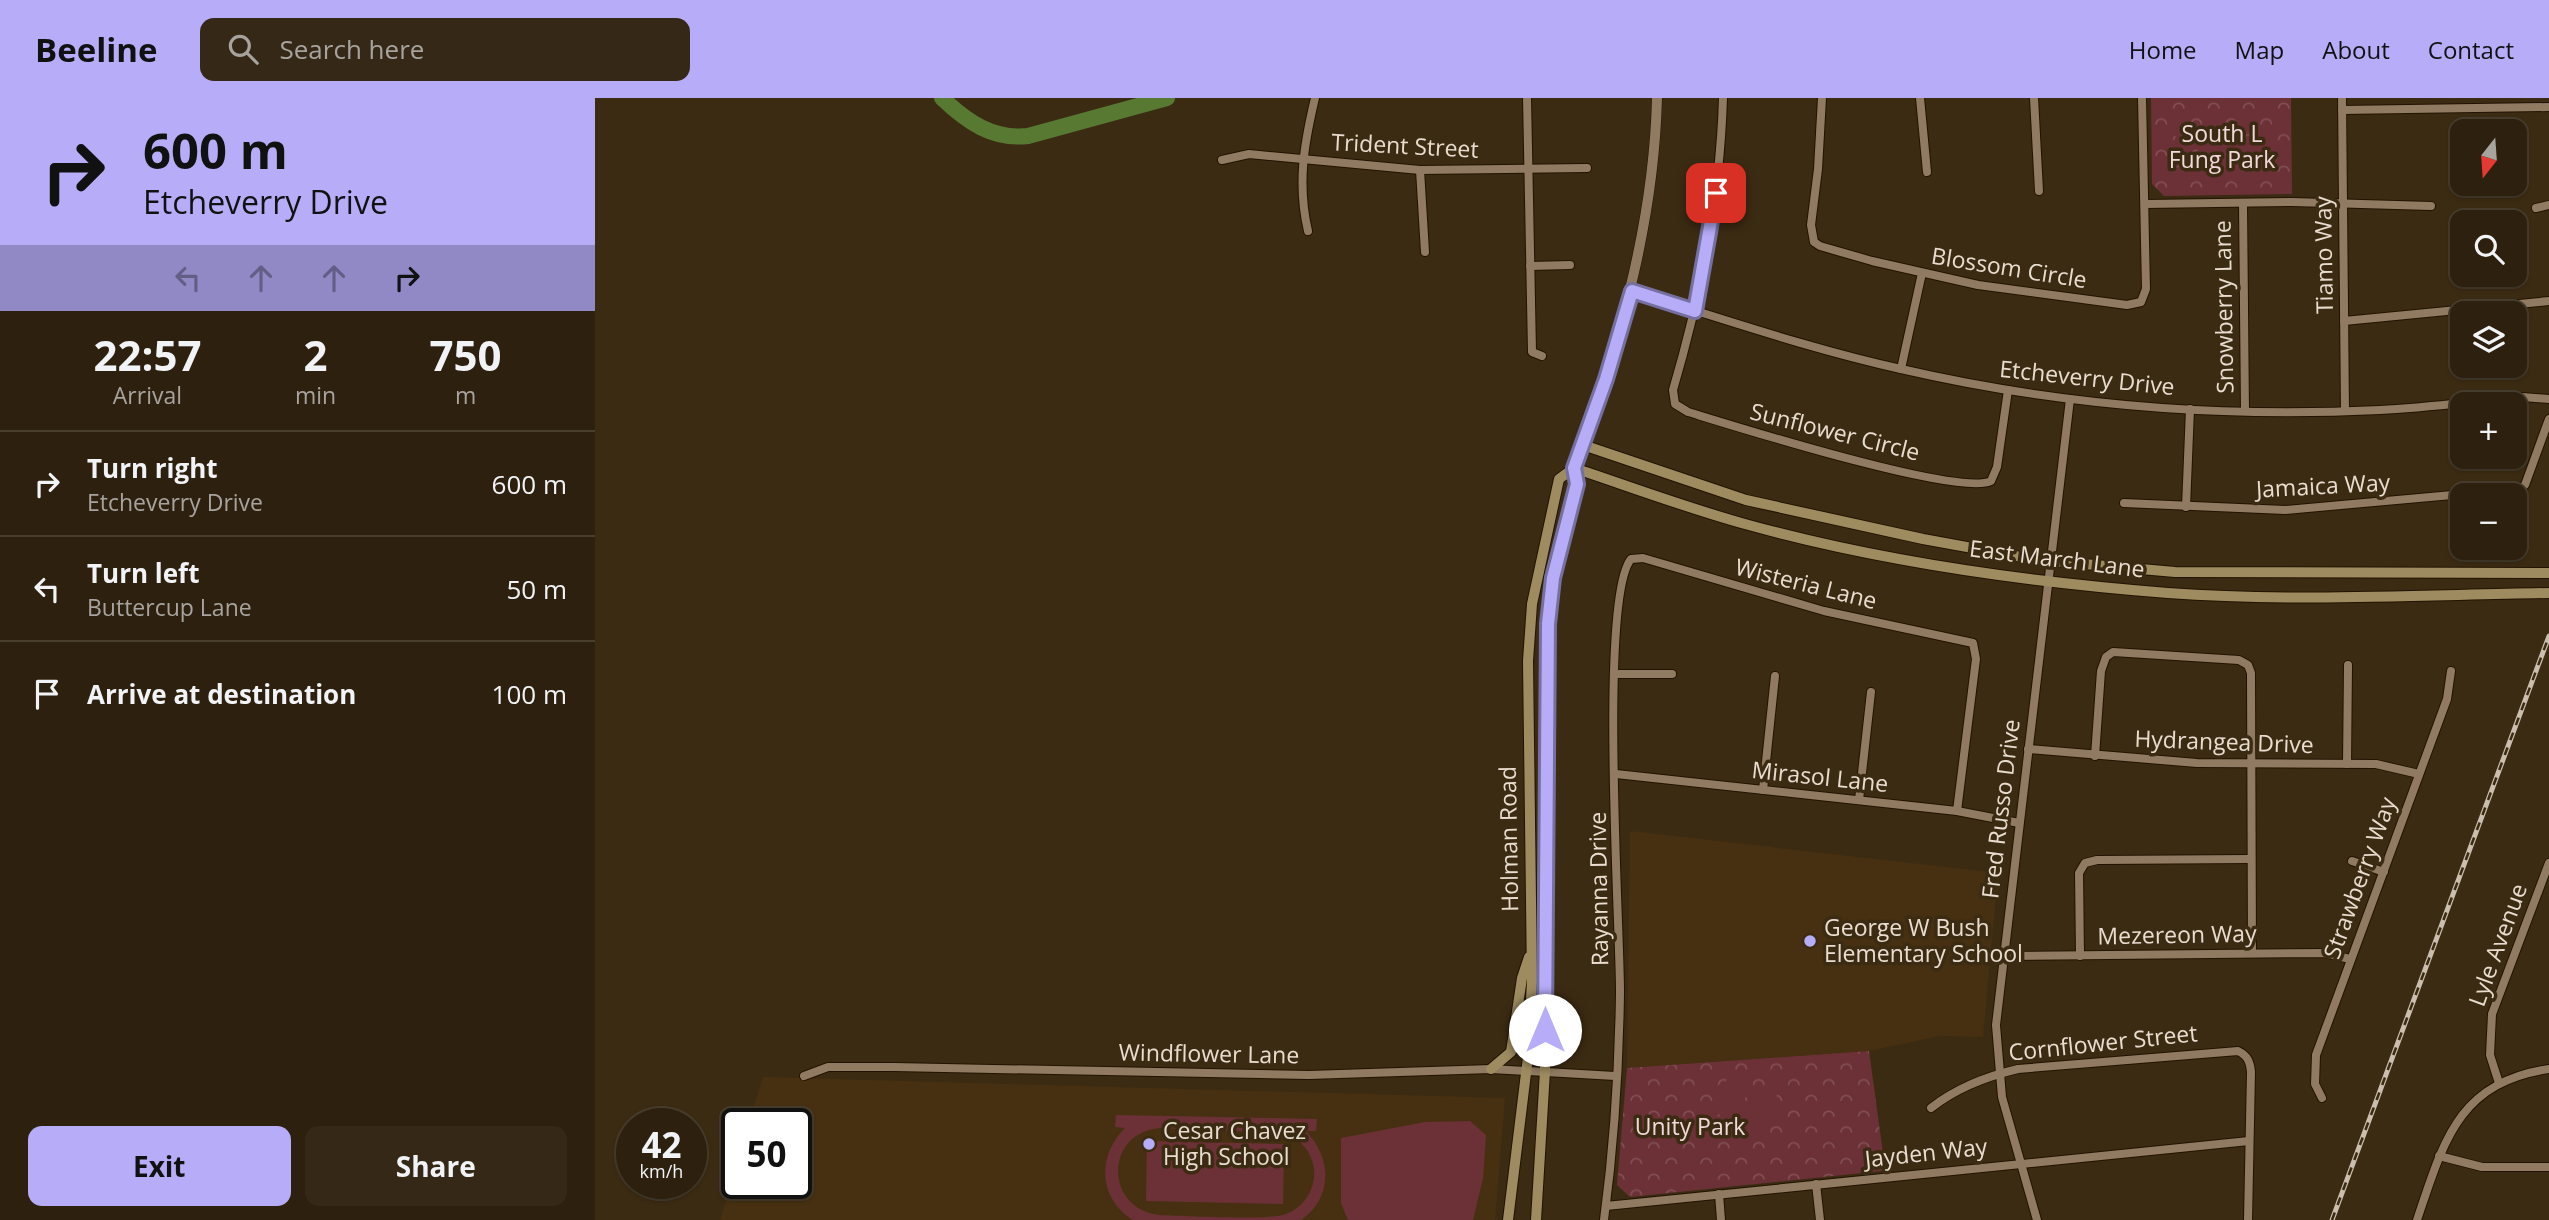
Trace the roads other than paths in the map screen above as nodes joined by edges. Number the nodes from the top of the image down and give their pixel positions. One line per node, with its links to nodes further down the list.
1 (1315, 98): 12 (street)
2 (1527, 98): 15 (street)
3 (1657, 98): 30 (street, Holman Road)
4 (1723, 98): 32 (street)
5 (1822, 98): 29 (street, Blossom Circle)
6 (1920, 98): 17 (street)
7 (2034, 98): 18 (street)
8 (2142, 98): 20 (street, Blossom Circle)
9 (2341, 98): 11 (street, Tiamo Way)
10 (2549, 107): 11 (street)
11 (2342, 110): 21 (street, Tiamo Way)
12 (1302, 159): 13 (street, Trident Street); 16 (street, Trident Street); 25 (street)
13 (1222, 160)
14 (1587, 168): 15 (street, Trident Street)
15 (1528, 169): 16 (street, Trident Street); 28 (street)
16 (1420, 170): 26 (street)
17 (1927, 172)
18 (2039, 191)
19 (2243, 203): 20 (street); 21 (street); 40 (street, Snowberry Lane)
20 (2145, 204): 29 (street, Blossom Circle)
21 (2343, 204): 23 (street); 33 (street, Tiamo Way)
22 (2549, 205): 24 (street)
23 (2431, 206)
24 (2536, 208)
25 (1308, 231)
26 (1425, 252)
27 (1570, 265): 28 (street)
28 (1530, 266): 34 (street)
29 (1922, 273): 35 (street)
30 (1632, 291): 32 (street, Etcheverry Drive); 43 (street, Holman Road)
31 (2549, 301): 33 (street)
32 (1695, 311): 35 (street, Etcheverry Drive); 36 (street, Sunflower Circle)
33 (2344, 321): 41 (street, Tiamo Way)
34 (1542, 356)
35 (1901, 369): 36 (street, Etcheverry Drive)
36 (2008, 390): 37 (street, Etcheverry Drive)
37 (2070, 398): 39 (street, Etcheverry Drive); 48 (street, Fred Russo Drive)
38 (2549, 399): 41 (street, Etcheverry Drive)
39 (2190, 409): 40 (street, Etcheverry Drive); 46 (street)
40 (2245, 411): 41 (street, Etcheverry Drive)
41 (2345, 411)
42 (2549, 419): 46 (street, Jamaica Way)
43 (1583, 445): 44 (main road, Holman Road); 48 (main road, East March Lane)
44 (1574, 468): 50 (main road, East March Lane); 72 (main road, Holman Road); 80 (main road, Holman Road)
45 (2124, 503): 46 (street, Jamaica Way)
46 (2186, 507)
47 (1630, 559): 54 (street, Rayanna Drive); 66 (street, Wisteria Lane)
48 (2051, 561): 49 (main road, East March Lane); 50 (street, Fred Russo Drive)
49 (2549, 573)
50 (2049, 582): 51 (main road, East March Lane); 58 (street, Fred Russo Drive)
51 (2549, 593)
52 (2348, 665): 61 (street)
53 (2451, 671): 63 (street, Strawberry Way)
54 (1614, 674): 55 (street); 62 (street, Rayanna Drive)
55 (1672, 674)
56 (1775, 676): 64 (street)
57 (1871, 692): 65 (street)
58 (2028, 749): 59 (street, Hydrangea Drive); 67 (street, Fred Russo Drive)
59 (2095, 756): 60 (street, Hydrangea Drive); 60 (street)
60 (2251, 764): 61 (street, Hydrangea Drive); 68 (street)
61 (2347, 764): 63 (street, Hydrangea Drive)
62 (1616, 774): 64 (street, Mirasol Lane); 83 (street, Rayanna Drive)
63 (2419, 774): 71 (street, Strawberry Way)
64 (1763, 790): 65 (street, Mirasol Lane)
65 (1859, 800): 66 (street, Mirasol Lane)
66 (1957, 811): 67 (street, Mirasol Lane)
67 (2019, 823): 74 (street, Fred Russo Drive)
68 (2250, 859): 73 (street); 75 (street)
69 (2352, 860): 71 (street)
70 (2549, 863): 84 (street, Lyle Avenue)
71 (2384, 872): 76 (street, Strawberry Way)
72 (1532, 947): 77 (main road); 79 (main road, Holman Road)
73 (2252, 953): 75 (street, Mezereon Way); 76 (street, Mezereon Way)
74 (2003, 956): 75 (street, Mezereon Way); 81 (street, Fred Russo Drive)
75 (2080, 956)
76 (2350, 959): 85 (street, Strawberry Way)
77 (1491, 1069): 79 (street, Windflower Lane); 82 (street, Windflower Lane)
78 (2549, 1069): 84 (street)
79 (1526, 1070): 80 (street, Windflower Lane); 94 (main road, Holman Road)
80 (1545, 1071): 83 (street, Windflower Lane); 95 (main road, Holman Road)
81 (1998, 1073): 86 (street, Cornflower Street); 87 (street, Cornflower Street); 89 (street, Fred Russo Drive)
82 (804, 1076)
83 (1615, 1076): 93 (street, Rayanna Drive)
84 (2499, 1083): 88 (street)
85 (2322, 1098)
86 (1931, 1108)
87 (2249, 1141): 89 (street, Jayden Way); 100 (street)
88 (2439, 1156): 90 (street); 101 (street)
89 (2021, 1163): 91 (street, Jayden Way); 99 (street, Fred Russo Drive)
90 (2549, 1167)
91 (1816, 1184): 92 (street, Jayden Way); 98 (street)
92 (1719, 1194): 93 (street, Jayden Way); 97 (street)
93 (1606, 1206): 96 (street, Rayanna Drive)
94 (1508, 1220)
95 (1536, 1220)
96 (1604, 1220)
97 (1721, 1220)
98 (1820, 1220)
99 (2037, 1220)
100 (2248, 1220)
101 (2417, 1220)

